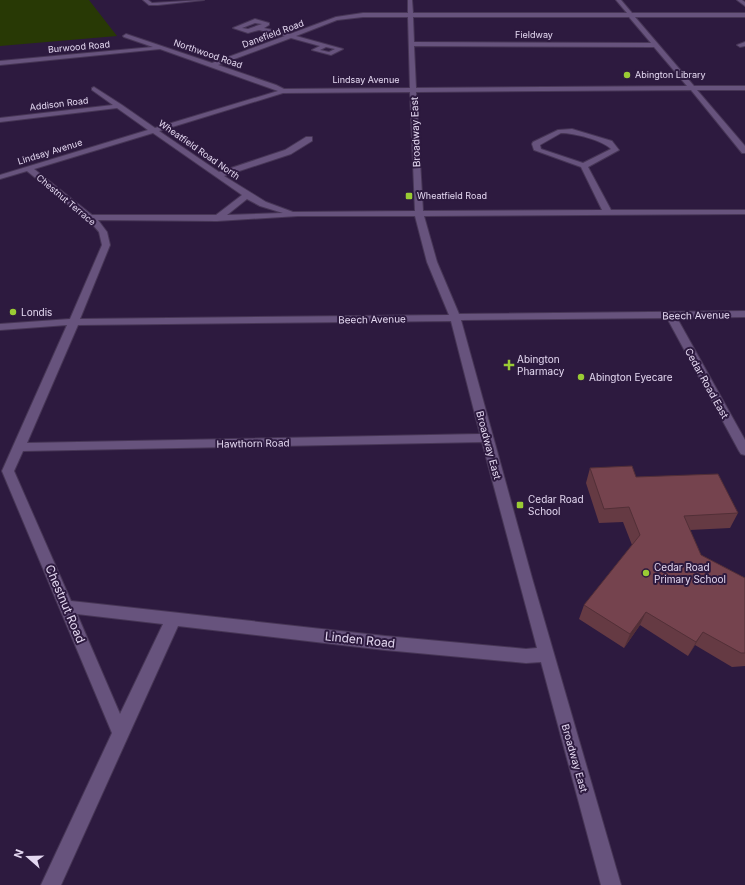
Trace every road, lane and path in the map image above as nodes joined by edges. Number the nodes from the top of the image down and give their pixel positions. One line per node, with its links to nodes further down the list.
1 (145, 0): 2 (street)
2 (202, 0)
3 (410, 0): 7 (street, Broadway East)
4 (618, 0): 8 (street)
5 (739, 0): 6 (street)
6 (745, 6)
7 (411, 15): 8 (street, Danefield Road); 12 (street, Danefield Road); 13 (street, Broadway East)
8 (631, 15): 9 (street, Danefield Road); 15 (street)
9 (745, 15)
10 (259, 28): 12 (street)
11 (126, 36): 16 (street, Northwood Road)
12 (291, 36): 14 (street); 18 (street, Danefield Road)
13 (412, 44): 15 (street, Fieldway); 22 (street, Broadway East)
14 (326, 45)
15 (655, 45): 19 (street)
16 (160, 47): 17 (street, Burwood Road); 18 (street, Northwood Road)
17 (0, 64)
18 (213, 65): 23 (street, Northwood Road)
19 (692, 88): 20 (street, Lindsay Avenue); 22 (street, Lindsay Avenue); 28 (street)
20 (745, 88)
21 (94, 89): 24 (street, Wheatfield Road North)
22 (413, 89): 23 (street, Lindsay Avenue); 37 (street, Broadway East)
23 (283, 91): 26 (street, Lindsay Avenue)
24 (120, 106): 25 (street, Addison Road); 26 (street, Wheatfield Road North)
25 (0, 120)
26 (153, 130): 30 (street, Lindsay Avenue); 31 (street, Wheatfield Road North)
27 (309, 139): 31 (street)
28 (745, 151)
29 (584, 166): 29 (street); 35 (street)
30 (28, 168): 32 (street, Lindsay Avenue); 38 (street, Chestnut Terrace)
31 (218, 175): 33 (street, Wheatfield Road North)
32 (0, 177)
33 (247, 195): 36 (street, Wheatfield Road North); 39 (street)
34 (745, 212): 35 (street)
35 (608, 213): 37 (street)
36 (298, 214): 37 (street); 39 (street)
37 (418, 214): 42 (street, Broadway East)
38 (89, 218): 39 (street); 43 (street, Chestnut Terrace)
39 (217, 218)
40 (745, 314): 41 (street, Beech Avenue)
41 (670, 315): 42 (street, Beech Avenue); 47 (street, Cedar Road East)
42 (455, 318): 43 (street, Beech Avenue); 45 (street, Broadway East)
43 (74, 322): 44 (street, Beech Avenue); 46 (street, Chestnut Road)
44 (0, 327)
45 (487, 438): 46 (street, Hawthorn Road); 51 (street, Broadway East)
46 (18, 447): 48 (street, Chestnut Road)
47 (745, 451)
48 (4, 471): 49 (street, Chestnut Road)
49 (67, 607): 50 (street, Linden Road); 52 (street, Chestnut Road)
50 (174, 618): 51 (street, Linden Road); 52 (street)
51 (546, 655): 54 (street, Broadway East)
52 (120, 733): 53 (street)
53 (51, 885)
54 (611, 885)

